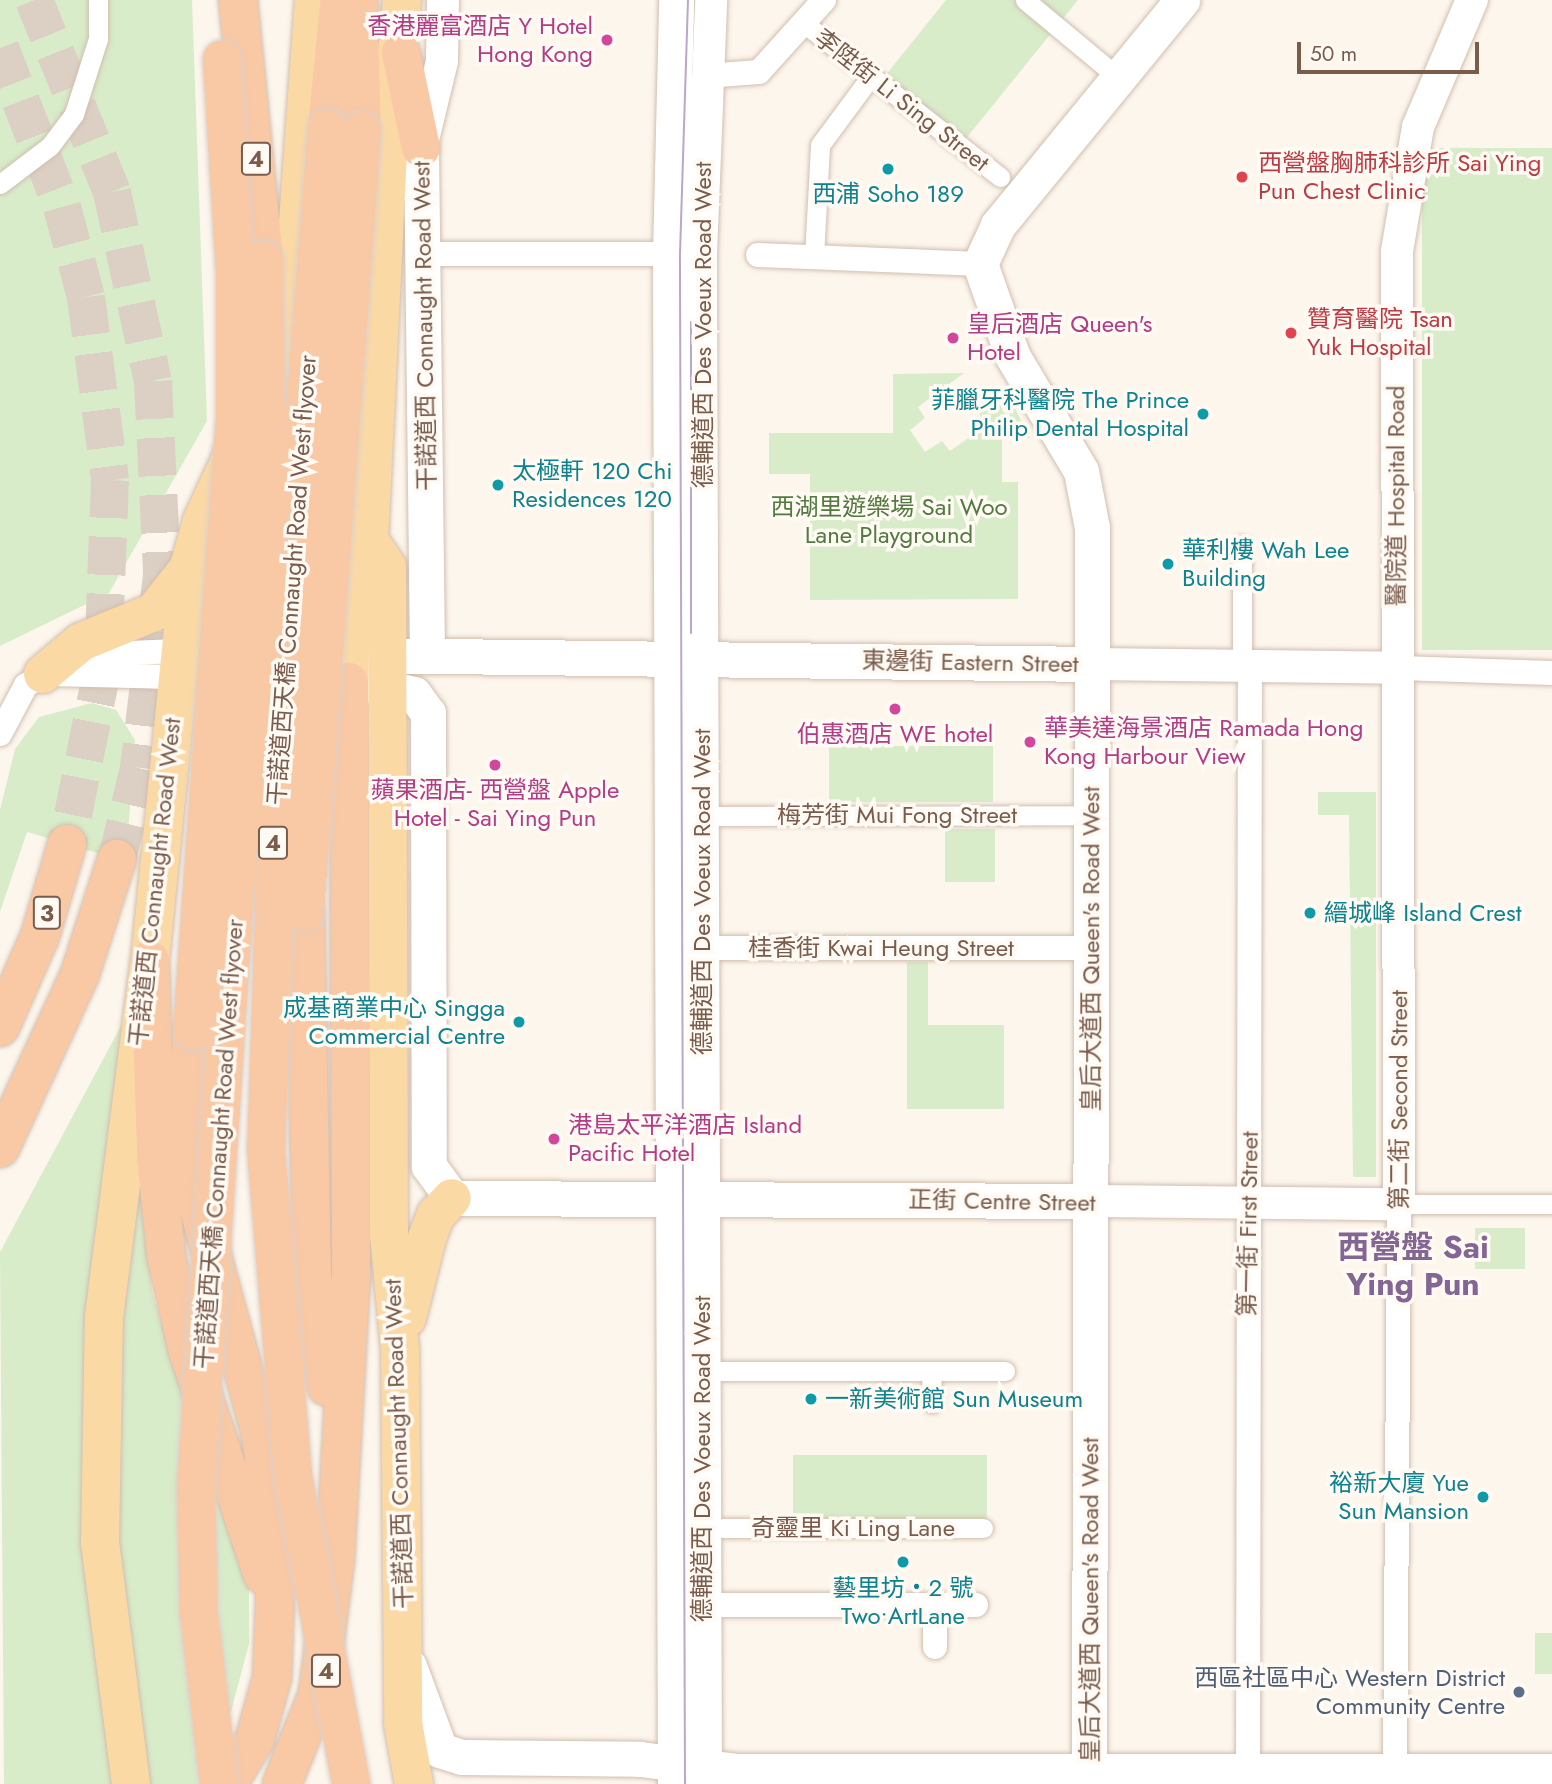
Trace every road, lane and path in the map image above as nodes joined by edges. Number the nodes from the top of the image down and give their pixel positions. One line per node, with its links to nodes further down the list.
1 (98, 0): 22 (street)
2 (217, 0): 68 (highway, bridge)
3 (238, 0): 78 (highway, 干諾道西天橋 Connaught Road West flyover / 4, bridge)
4 (313, 0): 30 (main road, 干諾道西 Connaught Road West)
5 (340, 0): 81 (highway, 干諾道西天橋 Connaught Road West flyover / 4, bridge)
6 (358, 0): 62 (highway, bridge)
7 (402, 0): 16 (main road, 干諾道西 Connaught Road West)
8 (443, 0): 20 (street, 干諾道西 Connaught Road West)
9 (676, 0): 24 (main road, 德輔道西 Des Voeux Road West)
10 (711, 0): 17 (street, 德輔道西 Des Voeux Road West)
11 (824, 0): 15 (street)
12 (1025, 0): 19 (street)
13 (1182, 0): 19 (main road)
14 (1472, 0): 37 (street, 醫院道 Hospital Road)
15 (804, 24): 17 (street); 18 (street, 李陞街 Li Sing Street)
16 (401, 53): 20 (highway); 28 (main road, 干諾道西 Connaught Road West)
17 (706, 76): 32 (street, 德輔道西 Des Voeux Road West)
18 (871, 76): 21 (street, 李陞街 Li Sing Street); 26 (street)
19 (1119, 78): 27 (main road)
20 (421, 148): 23 (main road, 干諾道西 Connaught Road West)
21 (1000, 177)
22 (0, 184)
23 (421, 254): 24 (street); 31 (main road, 干諾道西 Connaught Road West)
24 (670, 254): 32 (main road, 德輔道西 Des Voeux Road West)
25 (758, 255): 26 (street)
26 (814, 257): 27 (street)
27 (980, 264): 34 (main road, 皇后大道西 Queen's Road West)
28 (369, 540): 36 (main road, 干諾道西 Connaught Road West); 38 (main road, 干諾道西 Connaught Road West)
29 (1242, 545): 35 (street)
30 (190, 567): 33 (main road, 干諾道西 Connaught Road West); 40 (main road)
31 (427, 655): 32 (main road, 東邊街 Eastern Street); 38 (main road, 東邊街 Eastern Street)
32 (686, 659): 34 (main road, 東邊街 Eastern Street); 43 (street, 德輔道西 Des Voeux Road West); 46 (main road, 德輔道西 Des Voeux Road West)
33 (176, 664): 36 (main road, 東邊街 Eastern Street); 40 (street); 48 (main road, 干諾道西 Connaught Road West)
34 (1092, 664): 35 (street, 東邊街 Eastern Street); 42 (main road, 皇后大道西 Queen's Road West)
35 (1246, 664): 37 (street, 東邊街 Eastern Street); 54 (street, 第一街 First Street)
36 (349, 668): 38 (main road, 東邊街 Eastern Street); 62 (highway)
37 (1399, 668): 39 (street, 東邊街 Eastern Street); 55 (street, 第二街 Second Street)
38 (387, 670): 51 (main road); 57 (main road, 干諾道西 Connaught Road West)
39 (1552, 673)
40 (43, 674): 41 (street)
41 (0, 734)
42 (1092, 815): 43 (street, 梅芳街 Mui Fong Street); 47 (main road, 皇后大道西 Queen's Road West)
43 (702, 816): 46 (street, 德輔道西 Des Voeux Road West)
44 (67, 844): 49 (highway, 3)
45 (117, 859): 50 (highway, 3)
46 (686, 948): 47 (street, 桂香街 Kwai Heung Street); 52 (main road, 德輔道西 Des Voeux Road West)
47 (1092, 948): 53 (main road, 皇后大道西 Queen's Road West)
48 (150, 960): 68 (highway); 77 (main road, 干諾道西 Connaught Road West)
49 (0, 1027)
50 (0, 1147)
51 (452, 1198): 52 (main road, 正街 Centre Street); 57 (main road)
52 (686, 1198): 53 (main road, 正街 Centre Street); 58 (main road, 德輔道西 Des Voeux Road West)
53 (1091, 1201): 54 (street, 正街 Centre Street); 74 (main road, 皇后大道西 Queen's Road West)
54 (1246, 1204): 55 (street, 正街 Centre Street); 75 (street, 第一街 First Street)
55 (1399, 1204): 56 (street, 正街 Centre Street); 76 (street, 第二街 Second Street)
56 (1552, 1204)
57 (400, 1350): 70 (main road, 干諾道西 Connaught Road West)
58 (687, 1371): 59 (street); 65 (main road, 德輔道西 Des Voeux Road West)
59 (931, 1371): 60 (street); 61 (street)
60 (1005, 1371)
61 (932, 1403)
62 (336, 1464): 80 (highway)
63 (723, 1528): 64 (street, 奇靈里 Ki Ling Lane)
64 (983, 1528)
65 (687, 1605): 66 (street); 73 (main road, 德輔道西 Des Voeux Road West)
66 (935, 1605): 67 (street); 69 (street)
67 (976, 1605)
68 (275, 1624): 79 (highway)
69 (935, 1647)
70 (405, 1652): 73 (main road); 82 (main road, 干諾道西 Connaught Road West)
71 (981, 1768): 73 (main road); 74 (main road); 83 (main road)
72 (1552, 1771): 76 (main road)
73 (689, 1775)
74 (1089, 1777): 75 (main road)
75 (1248, 1777): 76 (main road)
76 (1396, 1777)
77 (131, 1784)
78 (219, 1784)
79 (228, 1784)
80 (282, 1784)
81 (351, 1784)
82 (414, 1784)
83 (1021, 1784)

